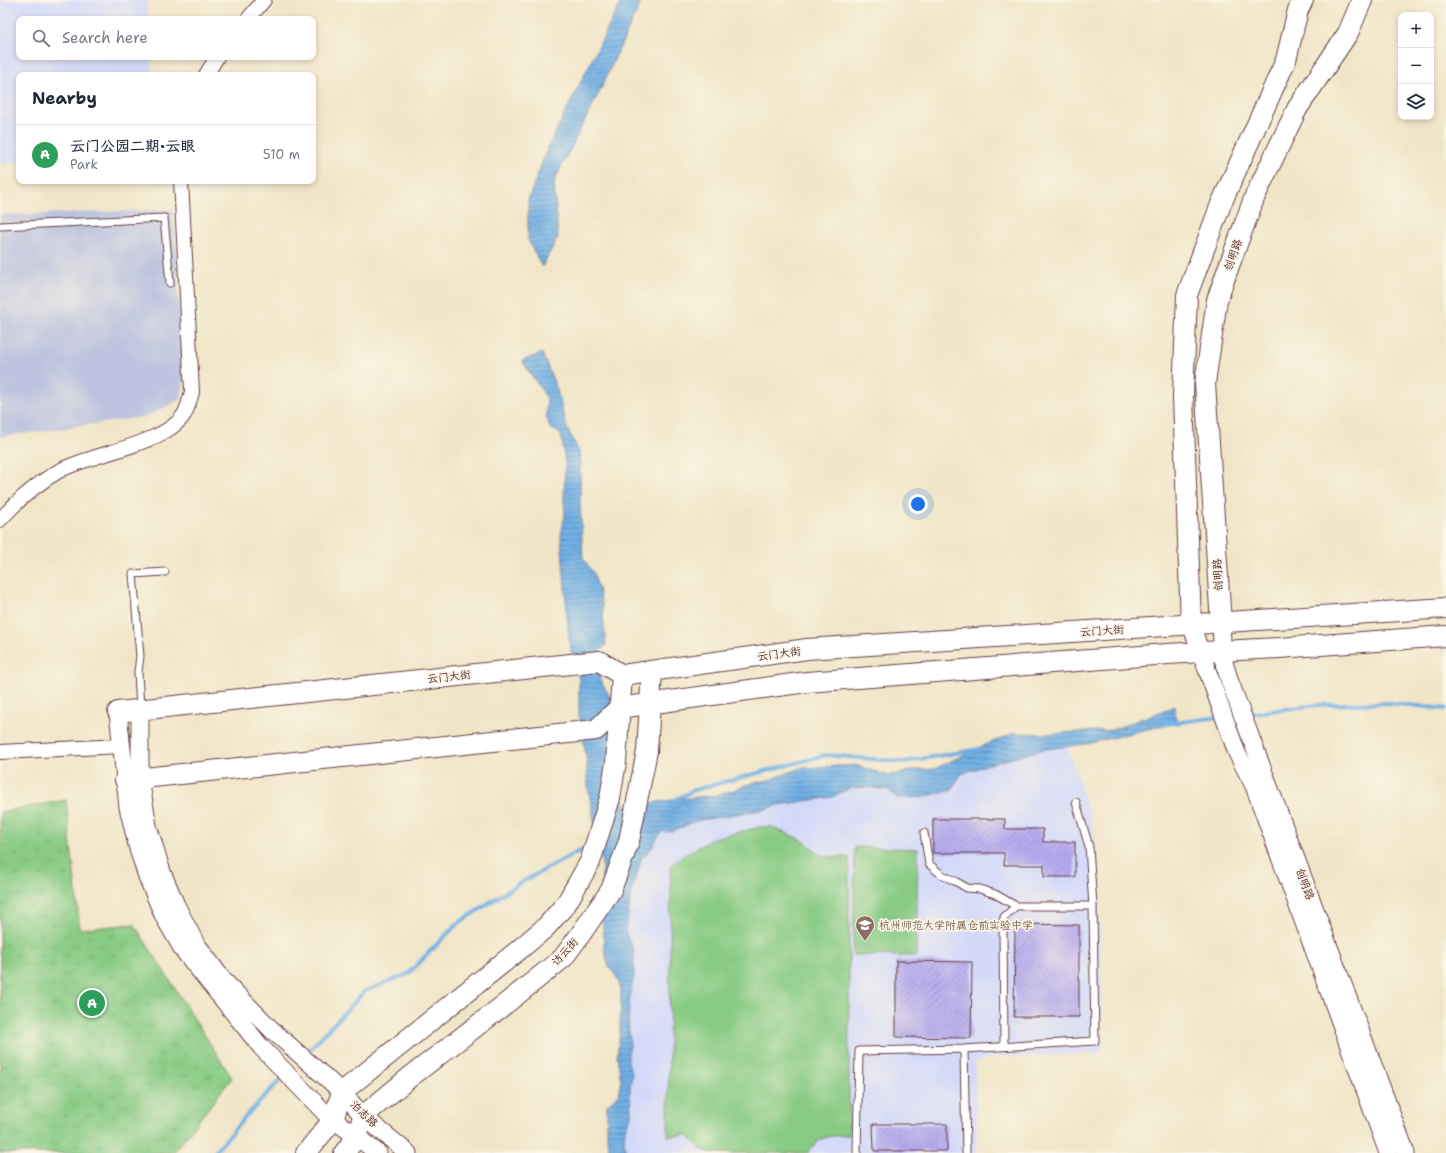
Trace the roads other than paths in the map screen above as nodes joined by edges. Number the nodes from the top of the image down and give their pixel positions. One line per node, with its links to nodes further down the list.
1 (264, 0): 4 (street)
2 (1303, 0): 14 (main road, 创明路)
3 (1362, 0): 13 (main road, 创明路)
4 (251, 16)
5 (215, 60): 6 (street)
6 (208, 72)
7 (181, 184): 10 (street)
8 (0, 226): 9 (lane)
9 (170, 284)
10 (0, 520)
11 (165, 572): 22 (lane)
12 (1446, 608): 13 (main road, 云门大街)
13 (1220, 623): 14 (main road, 云门大街); 16 (street, 创明路)
14 (1191, 625): 17 (street, 创明路); 18 (main road, 云门大街)
15 (1446, 636): 16 (main road)
16 (1222, 651): 17 (main road); 44 (street, 创明路)
17 (1201, 652): 20 (main road); 43 (street, 创明路)
18 (652, 671): 19 (main road, 云门大街); 20 (main road, 访云街)
19 (622, 675): 21 (main road); 22 (main road, 云门大街)
20 (650, 704): 21 (main road); 34 (main road, 访云街)
21 (619, 708): 26 (main road); 33 (main road)
22 (140, 709): 23 (main road, 云门大街); 26 (street)
23 (118, 712): 24 (street)
24 (121, 746): 25 (street); 26 (street)
25 (0, 752)
26 (132, 780): 33 (street, 泊志路); 35 (street, 泊志路)
27 (1076, 802): 30 (lane)
28 (924, 833): 29 (lane)
29 (1016, 906): 30 (lane); 31 (lane)
30 (1092, 906): 31 (lane)
31 (1004, 1046): 32 (lane)
32 (964, 1048): 41 (lane); 42 (lane)
33 (342, 1092): 34 (street, 泊志路); 35 (main road)
34 (363, 1116): 36 (main road); 40 (street, 泊志路)
35 (330, 1117): 36 (street, 泊志路); 37 (main road)
36 (357, 1137): 38 (main road); 39 (street, 泊志路)
37 (306, 1153)
38 (344, 1153)
39 (378, 1153)
40 (408, 1153)
41 (857, 1153)
42 (966, 1153)
43 (1388, 1153)
44 (1406, 1153)

